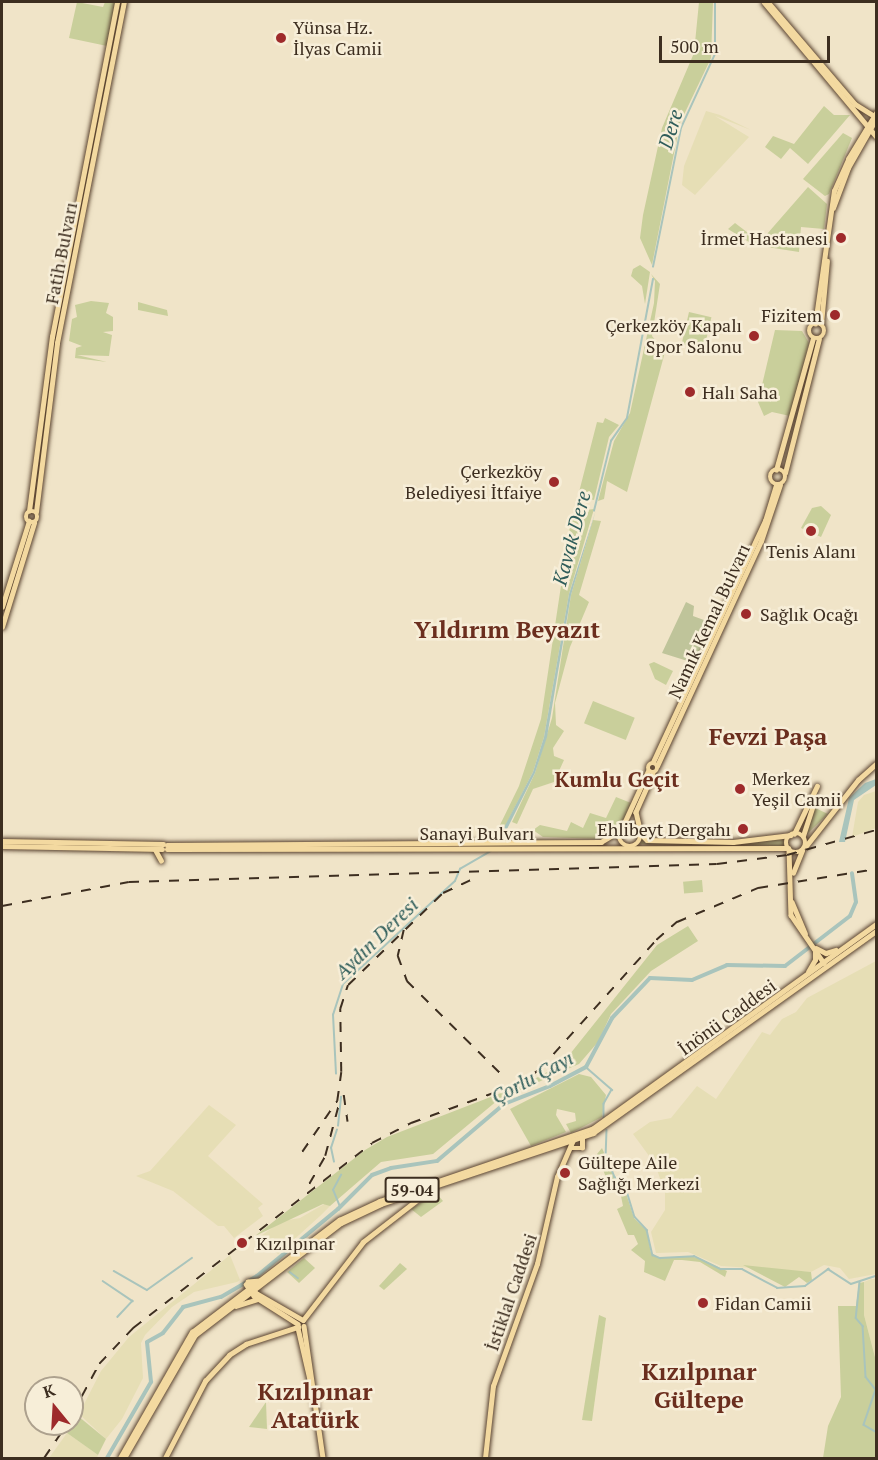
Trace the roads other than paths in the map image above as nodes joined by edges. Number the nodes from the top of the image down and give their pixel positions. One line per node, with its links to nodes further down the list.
1 (117, 2): 5 (main road, Fatih Bulvarı)
2 (124, 2): 6 (main road, Fatih Bulvarı)
3 (764, 2): 10 (main road)
4 (768, 2): 9 (main road)
5 (107, 54): 6 (main road); 7 (main road, Fatih Bulvarı)
6 (115, 55): 8 (main road, Fatih Bulvarı)
7 (105, 62): 8 (main road); 16 (main road, Fatih Bulvarı)
8 (113, 64): 17 (main road, Fatih Bulvarı)
9 (876, 115): 11 (main road)
10 (862, 118): 11 (main road); 12 (main road)
11 (870, 127): 12 (main road); 13 (main road); 14 (main road)
12 (863, 134): 15 (main road)
13 (876, 137): 14 (main road)
14 (862, 143): 15 (main road)
15 (846, 167): 18 (main road)
16 (79, 202): 17 (main road); 25 (main road, Fatih Bulvarı)
17 (84, 207): 26 (main road, Fatih Bulvarı)
18 (820, 325): 19 (main road); 20 (main road)
19 (813, 338): 20 (main road); 21 (main road)
20 (821, 338): 21 (main road)
21 (794, 421): 22 (main road); 23 (main road, Namık Kemal Bulvarı)
22 (776, 470): 23 (main road); 24 (main road)
23 (784, 473): 24 (main road, Namık Kemal Bulvarı)
24 (778, 485): 31 (main road, Namık Kemal Bulvarı)
25 (29, 511): 26 (main road); 27 (main road, Fatih Bulvarı)
26 (36, 512): 27 (main road, Fatih Bulvarı)
27 (32, 522): 28 (main road, Fatih Bulvarı); 29 (main road, Fatih Bulvarı)
28 (2, 607)
29 (2, 627)
30 (876, 764): 32 (main road)
31 (650, 772): 33 (main road); 34 (main road)
32 (827, 820): 36 (main road); 44 (main road)
33 (621, 830): 34 (main road); 38 (main road, Sanayi Bulvarı); 40 (main road)
34 (641, 834): 35 (main road); 40 (main road)
35 (793, 834): 36 (main road); 36 (main road); 43 (main road)
36 (803, 837): 44 (main road)
37 (2, 841): 41 (main road, Sanayi Bulvarı)
38 (490, 843): 40 (main road, Sanayi Bulvarı); 41 (main road, Sanayi Bulvarı)
39 (2, 846): 42 (main road, Sanayi Bulvarı)
40 (630, 846): 43 (main road, Sanayi Bulvarı)
41 (165, 847): 42 (main road, Sanayi Bulvarı)
42 (155, 849): 45 (main road)
43 (789, 849): 44 (main road, Sanayi Bulvarı); 48 (main road)
44 (804, 849): 48 (main road)
45 (161, 860)
46 (876, 924): 49 (main road, İnönü Caddesi / 59-04)
47 (876, 931): 52 (main road, İnönü Caddesi / 59-04)
48 (807, 938): 50 (main road)
49 (847, 945): 50 (main road); 51 (main road, İnönü Caddesi / 59-04)
50 (815, 949): 51 (main road); 53 (main road)
51 (825, 962): 52 (main road); 53 (main road, İnönü Caddesi / 59-04)
52 (828, 967): 54 (main road, İnönü Caddesi / 59-04)
53 (805, 976): 54 (main road, İnönü Caddesi / 59-04)
54 (607, 1123): 55 (main road, İnönü Caddesi / 59-04)
55 (580, 1136): 56 (main road, 59-04); 58 (main road); 61 (main road, 59-04 / 59-04)
56 (572, 1141): 57 (main road, 59-04); 58 (main road, İstiklal Caddesi)
57 (563, 1144): 58 (main road); 59 (main road, 59-04)
58 (570, 1149): 71 (main road, İstiklal Caddesi)
59 (433, 1187): 60 (main road, 59-04); 67 (main road)
60 (276, 1276): 63 (main road, 59-04); 65 (main road)
61 (262, 1280): 62 (main road); 63 (main road, 59-04 / 59-04)
62 (247, 1283): 63 (main road); 64 (main road)
63 (252, 1290): 64 (main road, 59-04 / 59-04); 65 (main road); 66 (main road, 59-04)
64 (241, 1296): 66 (main road, 59-04 / 59-04)
65 (266, 1301): 66 (main road); 67 (main road)
66 (222, 1310): 68 (main road, 59-04)
67 (300, 1324): 69 (main road); 70 (main road)
68 (122, 1458)
69 (165, 1458)
70 (322, 1458)
71 (484, 1458)

